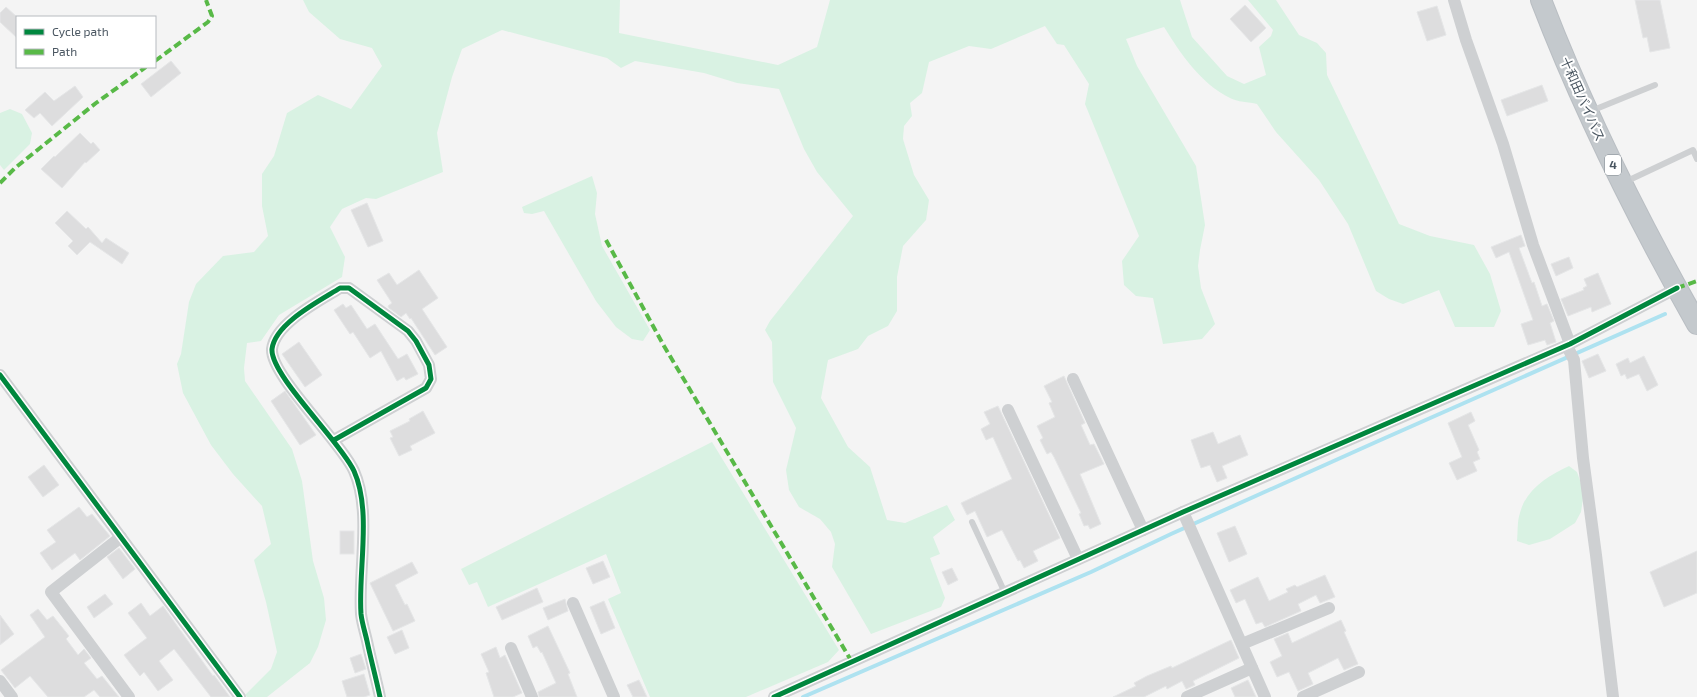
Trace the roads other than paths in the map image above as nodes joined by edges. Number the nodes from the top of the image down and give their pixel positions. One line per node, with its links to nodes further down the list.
1 (1454, 0): 9 (street)
2 (1541, 0): 4 (highway, 十和田バイパス / 4)
3 (1655, 85): 4 (lane)
4 (1587, 112): 6 (highway, 十和田バイパス / 4)
5 (1697, 159): 6 (lane)
6 (1622, 183): 7 (highway, 十和田バイパス / 4)
7 (1677, 288): 8 (highway, 十和田バイパス / 4); 9 (street)
8 (1697, 324)
9 (1570, 351): 14 (street); 37 (street)
10 (0, 375): 17 (street)
11 (1073, 379): 16 (street)
12 (1008, 410): 18 (street)
13 (334, 440): 13 (street); 30 (street)
14 (1187, 521): 16 (street); 22 (street)
15 (972, 522): 19 (lane)
16 (1143, 530): 18 (street)
17 (121, 537): 28 (street); 29 (street)
18 (1078, 559): 19 (street)
19 (1005, 593): 33 (street)
20 (573, 603): 32 (street)
21 (1330, 608): 22 (street)
22 (1242, 644): 24 (street)
23 (511, 648): 31 (street)
24 (1252, 668): 34 (street); 35 (street)
25 (1359, 672): 36 (street)
26 (0, 681): 27 (street)
27 (12, 697)
28 (129, 697)
29 (240, 697)
30 (380, 697)
31 (532, 697)
32 (614, 697)
33 (774, 697)
34 (1187, 697)
35 (1265, 697)
36 (1303, 697)
37 (1613, 697)

